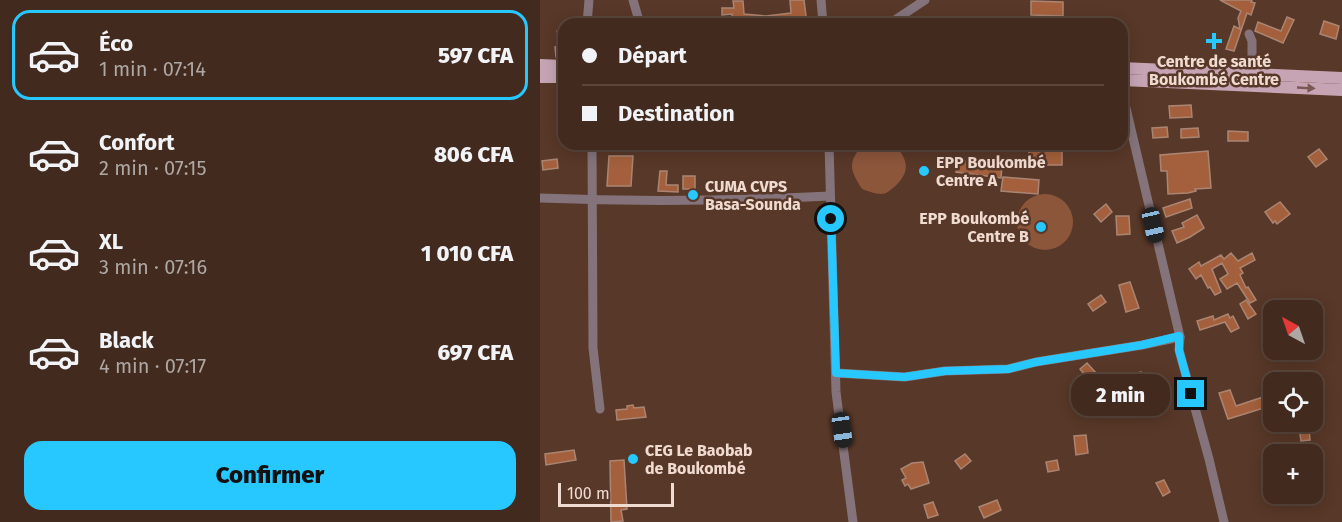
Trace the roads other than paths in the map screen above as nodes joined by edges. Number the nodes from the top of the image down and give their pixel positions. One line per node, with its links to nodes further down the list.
1 (588, 0): 5 (street)
2 (633, 0): 6 (street)
3 (821, 0): 7 (street)
4 (926, 0): 8 (street)
5 (587, 18)
6 (638, 18)
7 (823, 18)
8 (898, 18)
9 (1249, 34): 10 (street)
10 (1252, 57)
11 (540, 65): 12 (main road)
12 (558, 66)
13 (1128, 68): 16 (main road)
14 (540, 77): 15 (main road)
15 (558, 77)
16 (1342, 78)
17 (1128, 80): 18 (main road, one-way to 18)
18 (1342, 90)
19 (1128, 117): 25 (street)
20 (592, 150): 24 (street)
21 (829, 150): 22 (street)
22 (830, 196): 24 (street); 26 (street)
23 (540, 198): 24 (street)
24 (592, 200): 27 (street)
25 (1179, 336): 26 (street); 29 (street)
26 (836, 373): 28 (street)
27 (600, 410)
28 (853, 522)
29 (1224, 522)

